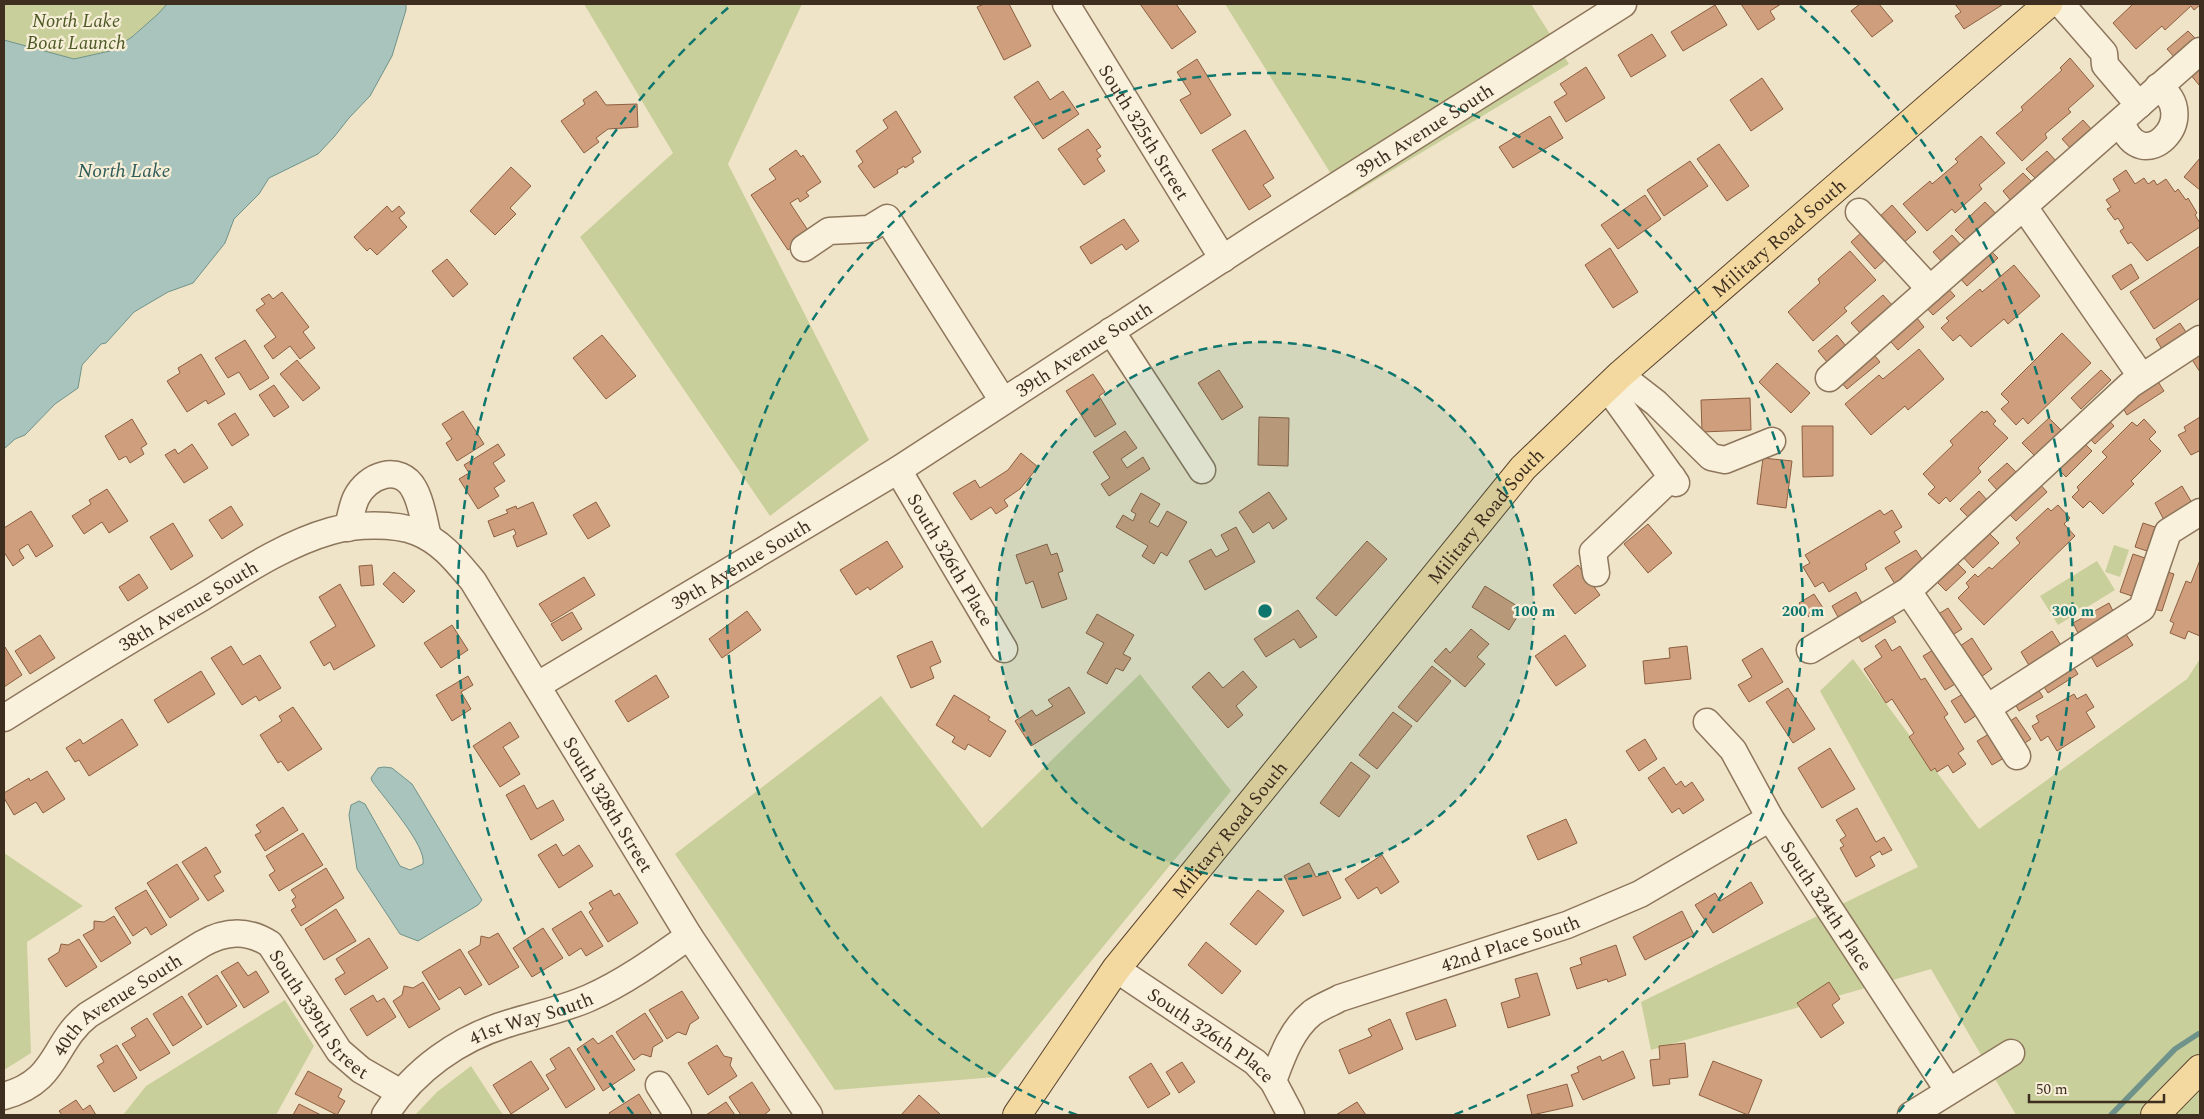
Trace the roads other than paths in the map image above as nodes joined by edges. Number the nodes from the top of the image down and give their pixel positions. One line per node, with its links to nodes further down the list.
1 (1066, 4): 10 (street, South 325th Street)
2 (1623, 4): 10 (street, 39th Avenue South)
3 (2048, 4): 16 (main road, Military Road South)
4 (2061, 4): 6 (street)
5 (2200, 51): 6 (street)
6 (2142, 102): 7 (street)
7 (2024, 207): 11 (street); 14 (street)
8 (1859, 212): 11 (street)
9 (804, 248): 17 (street)
10 (1223, 259): 12 (street, 39th Avenue South)
11 (1930, 289): 15 (street)
12 (1111, 331): 17 (street, 39th Avenue South); 20 (street)
13 (2200, 339): 14 (street)
14 (2141, 376): 26 (street)
15 (1829, 378)
16 (1613, 381): 18 (street); 25 (street); 37 (main road, Military Road South)
17 (1004, 401): 19 (street, 39th Avenue South)
18 (1772, 441)
19 (898, 470): 27 (street, South 326th Place); 29 (street, 39th Avenue South)
20 (1202, 470)
21 (2200, 512): 30 (street)
22 (386, 527): 23 (street, 38th Avenue South); 24 (street, South 328th Street)
23 (348, 528): 24 (street); 31 (street, 38th Avenue South)
24 (428, 537): 29 (street, South 328th Street)
25 (1596, 573)
26 (1908, 591): 28 (street); 30 (street)
27 (1004, 649)
28 (1810, 650)
29 (538, 685): 36 (street, South 328th Street)
30 (1987, 708): 33 (street)
31 (4, 718)
32 (1707, 722): 34 (street, South 324th Place)
33 (2017, 756)
34 (1770, 818): 40 (street, 42nd Place South); 42 (street, South 324th Place)
35 (243, 933): 43 (street, South 339th Street); 44 (street, 40th Avenue South)
36 (689, 936): 43 (street, 41st Way South); 47 (street, South 328th Street)
37 (1116, 969): 40 (street, South 326th Place); 48 (main road, Military Road South)
38 (2011, 1053): 42 (street)
39 (2200, 1069): 51 (main road)
40 (1273, 1081): 49 (street, South 326th Place)
41 (658, 1085): 46 (street)
42 (1948, 1090): 50 (street)
43 (401, 1093): 45 (street, 41st Way South)
44 (4, 1096)
45 (385, 1115)
46 (678, 1115)
47 (809, 1115)
48 (1017, 1115)
49 (1291, 1115)
50 (1911, 1115)
51 (2155, 1115)

